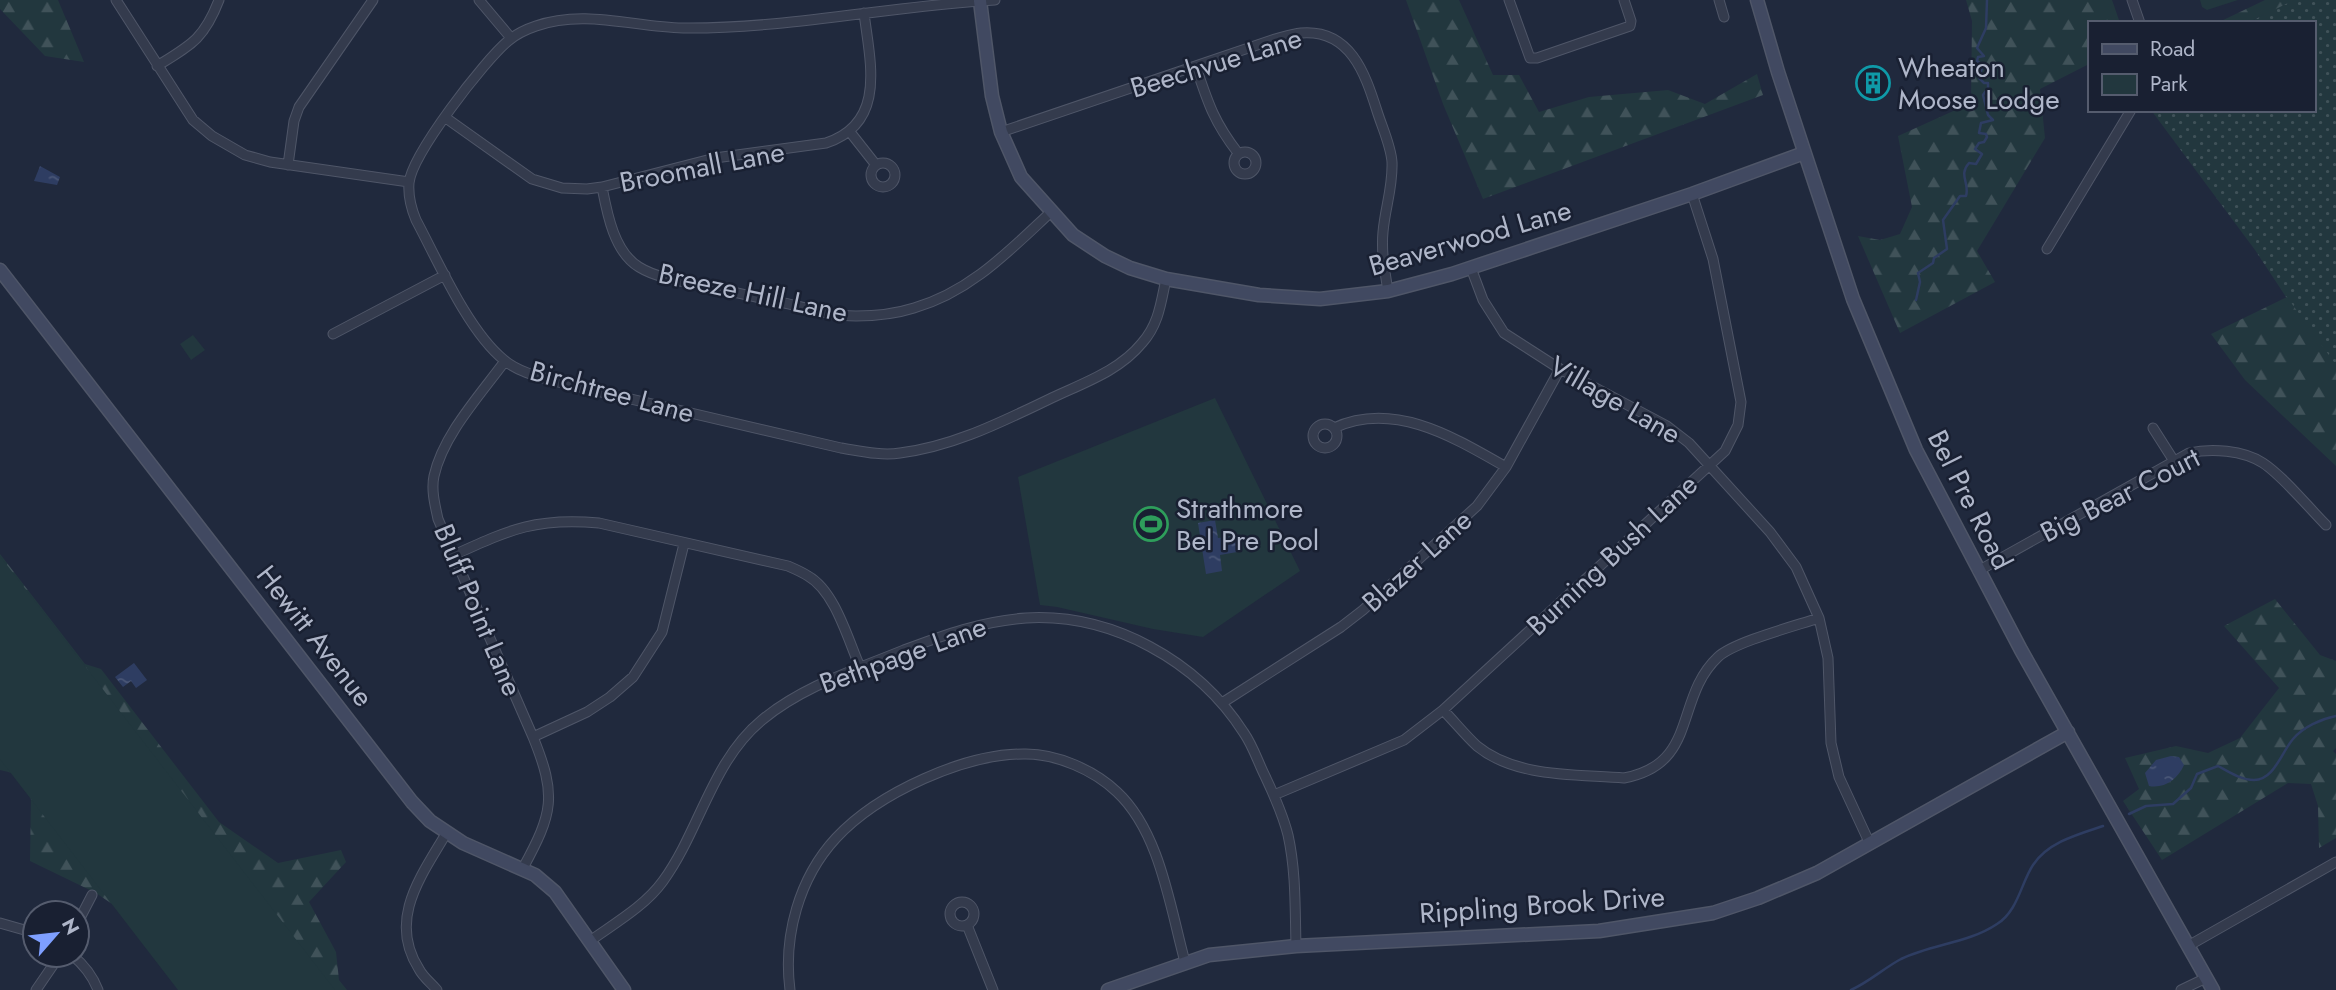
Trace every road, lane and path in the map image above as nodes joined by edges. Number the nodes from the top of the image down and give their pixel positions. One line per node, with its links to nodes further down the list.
1 (116, 0): 16 (street)
2 (219, 0): 16 (street)
3 (373, 0): 24 (street)
4 (479, 0): 15 (street)
5 (980, 0): 6 (street); 12 (street); 21 (street, Beaverwood Lane)
6 (995, 0)
7 (1509, 0): 8 (street)
8 (1624, 0)
9 (1719, 0): 13 (street)
10 (1757, 0): 23 (street, Bel Pre Road)
11 (2132, 0): 14 (street)
12 (864, 13): 15 (street); 20 (street)
13 (1724, 17)
14 (2139, 21)
15 (510, 38): 19 (street)
16 (157, 66): 24 (street)
17 (1196, 66): 21 (street, Beechvue Lane); 22 (street); 35 (street, Beechvue Lane)
18 (2130, 112): 30 (street)
19 (446, 118): 26 (street); 27 (street, Broomall Lane)
20 (850, 132): 25 (street); 27 (street, Broomall Lane)
21 (1001, 132): 29 (street, Beaverwood Lane)
22 (1238, 153)
23 (1804, 153): 28 (street, Beaverwood Lane); 47 (street, Bel Pre Road)
24 (288, 164): 26 (street)
25 (876, 165)
26 (409, 182): 33 (street, Birchtree Lane)
27 (602, 187): 29 (street, Breeze Hill Lane)
28 (1692, 194): 31 (street, Beaverwood Lane); 42 (street, Burning Bush Lane)
29 (1051, 212): 34 (street, Beaverwood Lane)
30 (2047, 249)
31 (1471, 268): 35 (street, Beaverwood Lane); 38 (street, Village Lane)
32 (0, 270): 55 (street, Hewitt Avenue)
33 (445, 275): 36 (street); 37 (street, Birchtree Lane)
34 (1166, 279): 35 (street, Beaverwood Lane); 37 (street, Birchtree Lane)
35 (1388, 291)
36 (333, 334)
37 (505, 361): 46 (street, Bluff Point Lane)
38 (1560, 369): 42 (street, Village Lane); 43 (street, Blazer Lane)
39 (1334, 428): 43 (street)
40 (2152, 428): 41 (street)
41 (2174, 461): 44 (street, Big Bear Court); 47 (street, Big Bear Court)
42 (1709, 466): 48 (street, Village Lane); 51 (street, Burning Bush Lane)
43 (1506, 467): 50 (street, Blazer Lane)
44 (2326, 525)
45 (684, 544): 46 (street); 49 (street); 53 (street)
46 (454, 555): 53 (street, Bluff Point Lane)
47 (1978, 571): 52 (street, Bel Pre Road)
48 (1819, 618): 51 (street); 56 (street, Village Lane)
49 (860, 667): 50 (street, Bethpage Lane); 64 (street, Bethpage Lane)
50 (1222, 703): 54 (street, Bethpage Lane)
51 (1443, 710): 54 (street, Burning Bush Lane)
52 (2068, 732): 56 (street, Rippling Brook Drive); 66 (street, Bel Pre Road)
53 (533, 737): 58 (street, Bluff Point Lane)
54 (1273, 795): 65 (street, Bethpage Lane)
55 (447, 832): 58 (street, Hewitt Avenue); 73 (street)
56 (1870, 844): 65 (street, Rippling Brook Drive)
57 (2336, 862): 66 (street)
58 (523, 868): 64 (street, Hewitt Avenue)
59 (92, 895): 60 (street)
60 (90, 899)
61 (0, 923): 63 (street)
62 (967, 925): 76 (street)
63 (21, 929)
64 (590, 941): 74 (street, Hewitt Avenue)
65 (1296, 946): 67 (street, Rippling Brook Drive)
66 (2188, 946): 70 (street, Bel Pre Road)
67 (1185, 962): 75 (street); 77 (street, Rippling Brook Drive)
68 (50, 969): 71 (street)
69 (85, 969): 72 (street)
70 (2206, 978): 78 (street); 79 (street, Bel Pre Road)
71 (36, 990)
72 (98, 990)
73 (437, 990)
74 (624, 990)
75 (790, 990)
76 (993, 990)
77 (1108, 990)
78 (2181, 990)
79 (2213, 990)

